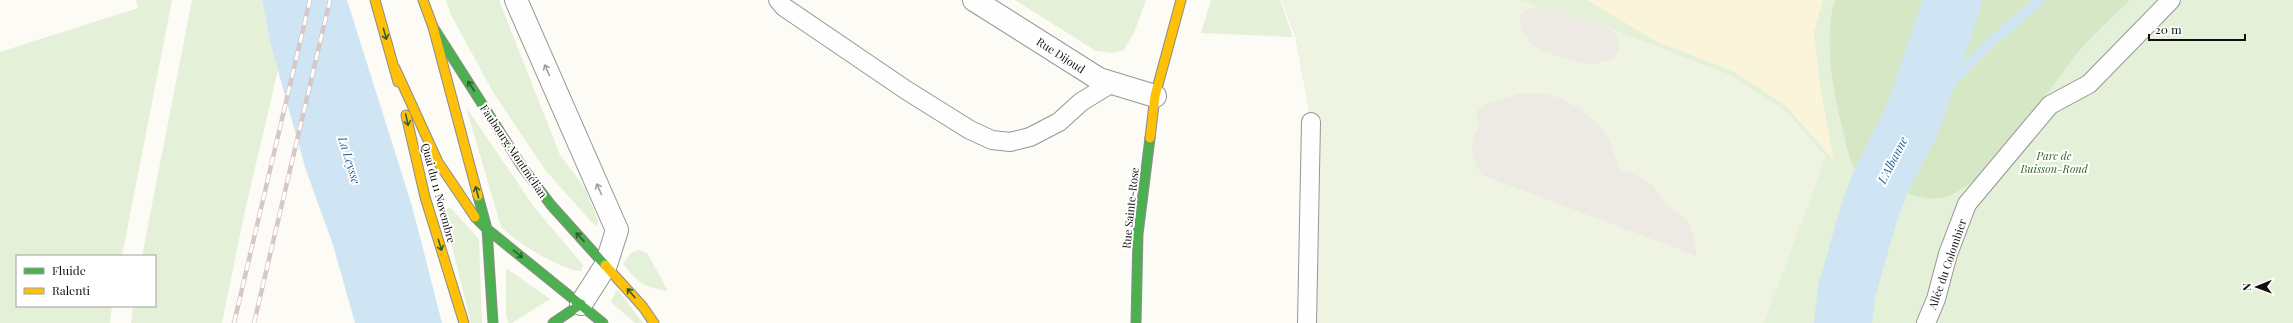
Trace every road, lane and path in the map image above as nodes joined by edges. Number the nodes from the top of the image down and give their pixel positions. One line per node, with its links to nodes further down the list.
1 (375, 0): 9 (main road, Quai du 11 Novembre, one-way to 9)
2 (423, 0): 8 (main road)
3 (516, 0): 14 (street, one-way to 3)
4 (778, 0): 10 (lane)
5 (974, 0): 10 (street, Rue Dijoud)
6 (1181, 0): 11 (main road, Rue Sainte-Rose)
7 (2171, 0): 23 (lane, Allée du Colombier)
8 (433, 27): 13 (main road, one-way to 8); 14 (main road, Faubourg Montmélian, one-way to 8)
9 (395, 68): 13 (main road, Quai du 11 Novembre); 16 (main road, Quai du 11 Novembre, one-way to 16)
10 (1112, 83): 11 (street, Rue Dijoud)
11 (1155, 96): 21 (main road, Rue Sainte-Rose)
12 (1311, 122): 22 (lane)
13 (488, 229): 15 (main road, one-way to 15); 17 (main road)
14 (606, 265): 15 (street); 20 (main road, Faubourg Montmélian, one-way to 14)
15 (581, 304): 18 (main road); 19 (main road)
16 (464, 323)
17 (493, 323)
18 (553, 323)
19 (603, 323)
20 (654, 323)
21 (1136, 323)
22 (1307, 323)
23 (1926, 323)

